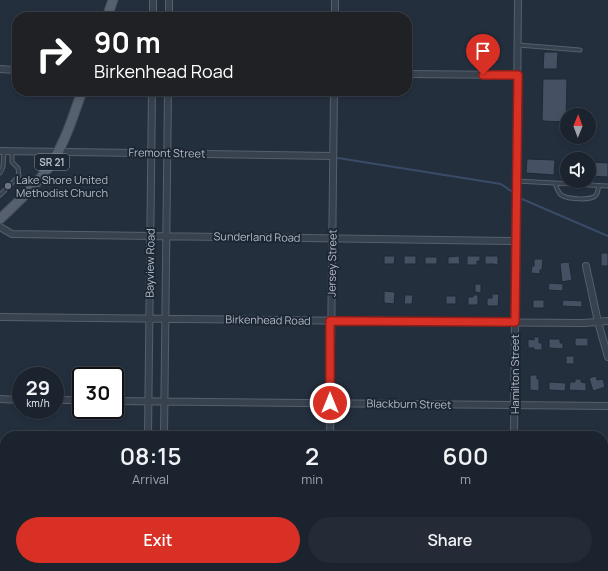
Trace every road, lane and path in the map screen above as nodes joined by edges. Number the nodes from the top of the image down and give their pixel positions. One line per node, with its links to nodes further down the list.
1 (113, 0): 6 (main road)
2 (153, 0): 7 (street)
3 (169, 0): 8 (street)
4 (335, 0): 9 (street)
5 (518, 0): 10 (street, Hamilton Street)
6 (109, 12)
7 (153, 12)
8 (169, 12)
9 (335, 12)
10 (518, 44): 11 (lane); 15 (street, Hamilton Street)
11 (580, 50)
12 (0, 69): 13 (street)
13 (12, 70)
14 (412, 74): 15 (street)
15 (518, 75): 27 (street, Hamilton Street)
16 (80, 96): 22 (main road, SR 21)
17 (152, 96): 24 (street, Bayview Road)
18 (168, 96): 23 (street, Bayview Road)
19 (334, 96): 25 (street, Jersey Street)
20 (2, 151): 21 (street, Fremont Street); 26 (lane)
21 (12, 152): 22 (street, Fremont Street); 31 (lane)
22 (58, 152): 24 (street, Fremont Street); 32 (main road, SR 21)
23 (167, 153): 24 (street, Fremont Street); 25 (street, Fremont Street); 35 (street, Bayview Road)
24 (152, 154): 34 (street, Bayview Road)
25 (333, 156): 36 (street, Jersey Street)
26 (0, 174)
27 (517, 181): 28 (lane); 37 (street, Hamilton Street)
28 (555, 183): 29 (lane); 29 (lane)
29 (599, 186): 30 (lane)
30 (608, 186)
31 (0, 195)
32 (0, 219)
33 (0, 227): 34 (street, Sunderland Road)
34 (150, 236): 35 (street, Sunderland Road); 40 (street, Bayview Road)
35 (166, 236): 36 (street, Sunderland Road); 41 (street, Bayview Road)
36 (332, 238): 37 (street, Sunderland Road); 42 (street, Jersey Street)
37 (516, 241): 44 (street, Hamilton Street)
38 (586, 266): 45 (street)
39 (0, 317): 40 (street, Birkenhead Road)
40 (149, 318): 41 (street, Birkenhead Road); 51 (street, Bayview Road)
41 (165, 319): 42 (street, Birkenhead Road); 50 (street, Bayview Road)
42 (330, 321): 44 (street, Birkenhead Road); 52 (street, Jersey Street)
43 (608, 321): 45 (street, Birkenhead Road)
44 (515, 322): 45 (street, Birkenhead Road); 53 (street, Hamilton Street)
45 (598, 322): 46 (street)
46 (608, 357)
47 (0, 399): 48 (street)
48 (12, 400)
49 (124, 401): 51 (street, Blackburn Street)
50 (164, 401): 51 (street, Blackburn Street); 52 (street, Blackburn Street); 56 (street, Bayview Road)
51 (148, 402): 55 (street, Bayview Road)
52 (330, 403): 53 (street, Blackburn Street); 57 (street, Jersey Street)
53 (515, 406): 54 (street, Blackburn Street); 58 (street, Hamilton Street)
54 (608, 406)
55 (148, 431)
56 (164, 431)
57 (330, 431)
58 (514, 431)

